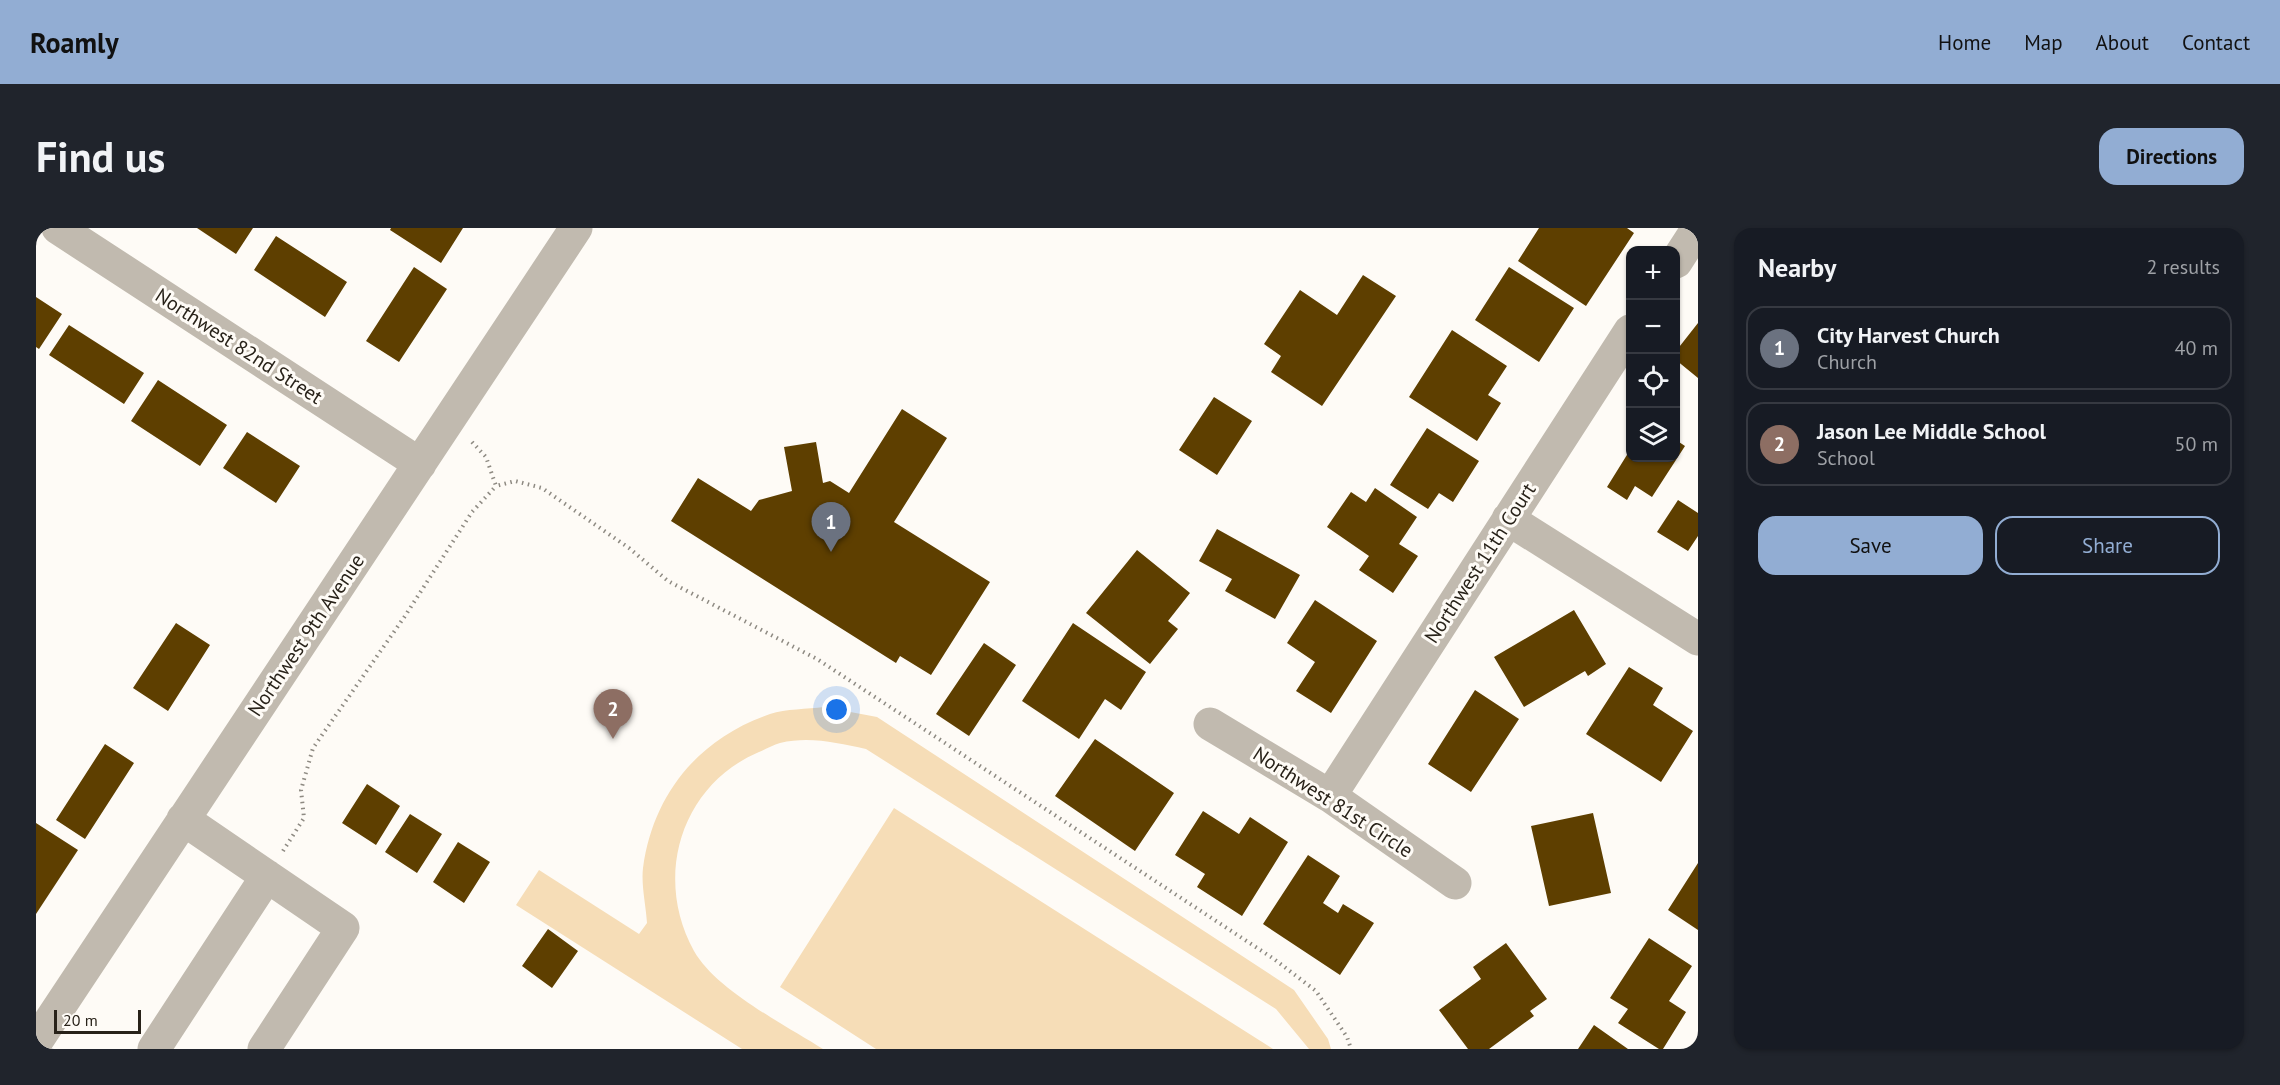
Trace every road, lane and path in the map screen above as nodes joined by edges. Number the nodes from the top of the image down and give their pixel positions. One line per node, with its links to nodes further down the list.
1 (58, 228): 7 (street, Northwest 82nd Street)
2 (576, 228): 6 (street, Northwest 9th Avenue)
3 (1698, 228): 4 (street)
4 (1680, 256)
5 (1626, 337): 9 (street, Northwest 11th Court)
6 (446, 423): 7 (street, Northwest 9th Avenue); 8 (path)
7 (420, 464): 13 (street, Northwest 9th Avenue)
8 (496, 486): 14 (path); 19 (path)
9 (1508, 519): 10 (street); 12 (street, Northwest 11th Court)
10 (1698, 639)
11 (1210, 724): 12 (street, Northwest 81st Circle)
12 (1330, 796): 15 (street, Northwest 81st Circle)
13 (183, 819): 14 (street); 16 (street, Northwest 9th Avenue)
14 (267, 876): 17 (street); 18 (street)
15 (1455, 883)
16 (36, 1041)
17 (154, 1049)
18 (264, 1049)
19 (1351, 1049)

